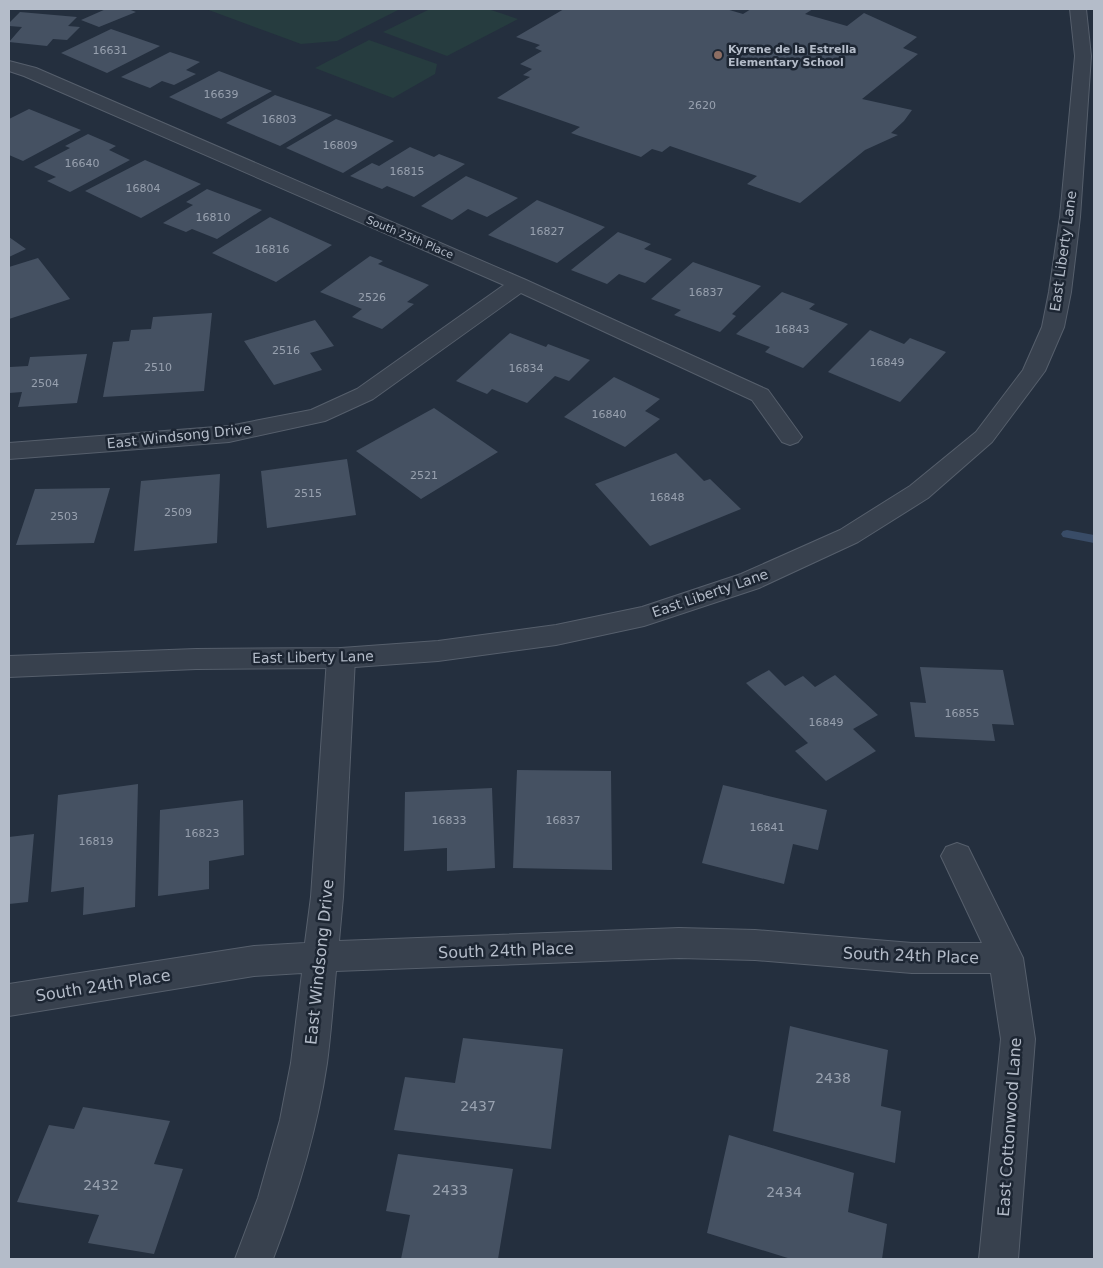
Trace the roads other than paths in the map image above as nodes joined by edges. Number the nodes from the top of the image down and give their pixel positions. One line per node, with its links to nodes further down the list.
1 (1078, 9): 6 (street, East Liberty Lane)
2 (9, 66): 3 (street, South 25th Place)
3 (519, 284): 4 (street, South 25th Place); 5 (street, East Windsong Drive)
4 (790, 437)
5 (9, 451)
6 (342, 658): 7 (street, East Liberty Lane); 9 (street, East Windsong Drive)
7 (9, 667)
8 (957, 856): 10 (street, East Cottonwood Lane)
9 (321, 957): 10 (street, South 24th Place); 11 (street, South 24th Place); 12 (street, East Windsong Drive)
10 (1006, 958): 13 (street, East Cottonwood Lane)
11 (9, 1000)
12 (254, 1259)
13 (1000, 1259)

